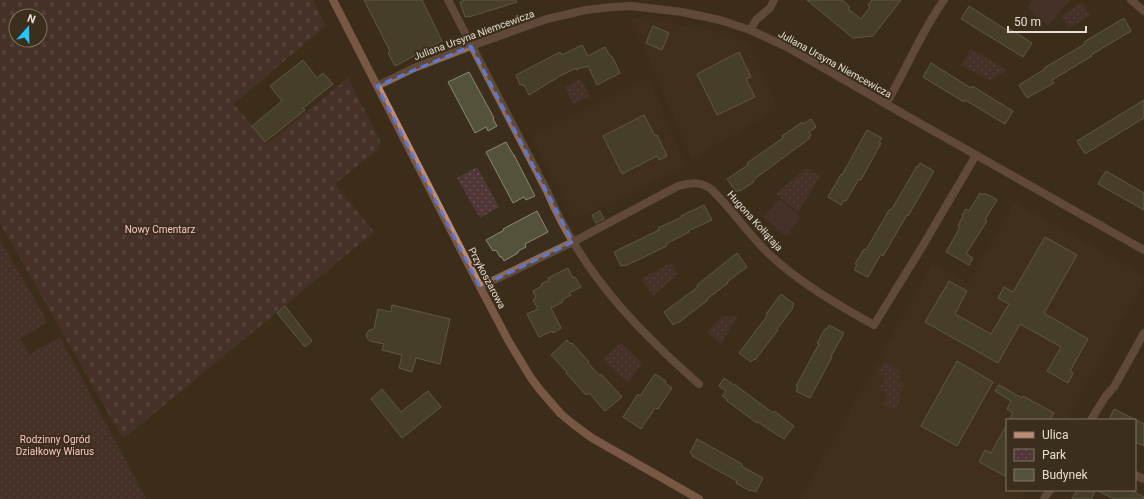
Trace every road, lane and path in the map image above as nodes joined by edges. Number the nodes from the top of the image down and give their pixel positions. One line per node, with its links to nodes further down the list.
1 (333, 0): 10 (street, Przykoszarowa)
2 (448, 0): 9 (street)
3 (774, 0): 8 (street)
4 (944, 0): 11 (street)
5 (1132, 0): 7 (street)
6 (630, 3): 8 (street, Juliana Ursyna Niemcewicza); 9 (street, Juliana Ursyna Niemcewicza)
7 (1144, 11)
8 (750, 30): 11 (street, Juliana Ursyna Niemcewicza)
9 (471, 46): 10 (street, Juliana Ursyna Niemcewicza); 13 (street)
10 (377, 86): 15 (street, Przykoszarowa)
11 (886, 104): 12 (street, Juliana Ursyna Niemcewicza)
12 (976, 155): 13 (street, Hugona Kołłątaja); 14 (street, Juliana Ursyna Niemcewicza)
13 (573, 242): 15 (street, Hugona Kołłątaja); 17 (street)
14 (1144, 250)
15 (480, 287): 19 (street, Przykoszarowa)
16 (1144, 333): 18 (street)
17 (700, 384)
18 (1092, 419)
19 (699, 499)

